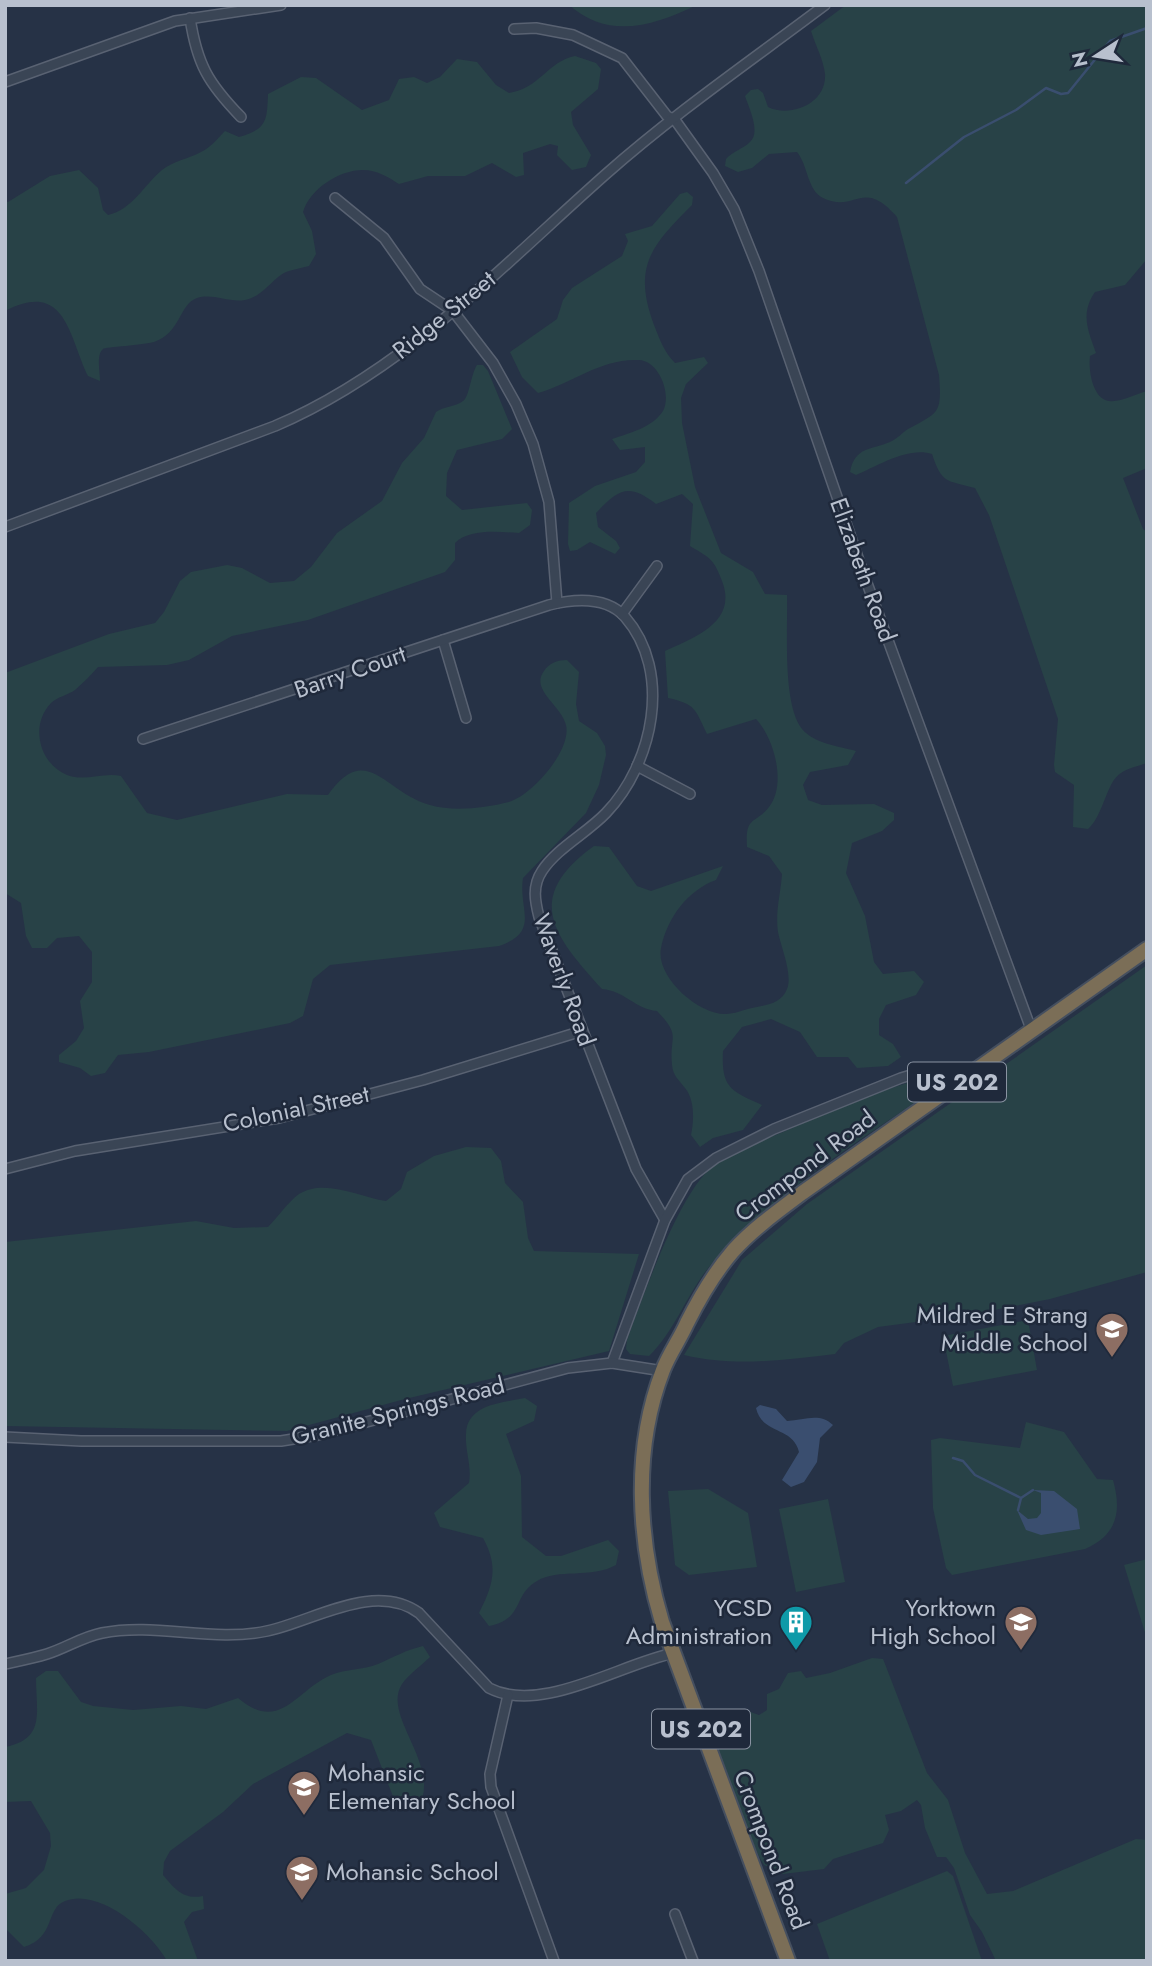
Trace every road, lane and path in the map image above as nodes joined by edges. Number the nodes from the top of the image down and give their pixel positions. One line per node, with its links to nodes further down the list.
1 (281, 5): 3 (street)
2 (825, 5): 7 (street, Ridge Street)
3 (190, 18): 5 (street); 6 (street)
4 (514, 29): 7 (street, Elizabeth Road)
5 (5, 82)
6 (241, 117)
7 (675, 120): 9 (street, Ridge Street); 20 (street, Elizabeth Road)
8 (335, 198): 9 (street)
9 (453, 311): 10 (street, Ridge Street); 12 (street)
10 (5, 527)
11 (657, 566): 13 (street)
12 (557, 603): 13 (street); 14 (street, Barry Court)
13 (622, 614): 17 (street, Waverly Road)
14 (443, 640): 15 (street); 16 (street, Barry Court)
15 (466, 718)
16 (143, 740)
17 (637, 766): 18 (street); 21 (street, Waverly Road)
18 (690, 794)
19 (1147, 949): 20 (highway, Crompond Road / US 202)
20 (1031, 1029): 26 (highway, Crompond Road / US 202)
21 (582, 1031): 23 (street, Colonial Street); 24 (street, Waverly Road)
22 (953, 1068): 24 (street)
23 (5, 1169)
24 (665, 1220): 25 (street)
25 (612, 1363): 26 (street, Granite Springs Road); 27 (street, Granite Springs Road)
26 (663, 1371): 28 (highway, Crompond Road / US 202)
27 (5, 1437)
28 (674, 1653): 30 (street); 34 (highway, Crompond Road / US 202)
29 (5, 1664): 30 (street)
30 (508, 1695): 32 (street)
31 (675, 1914): 33 (street)
32 (554, 1961)
33 (693, 1961)
34 (788, 1961)

